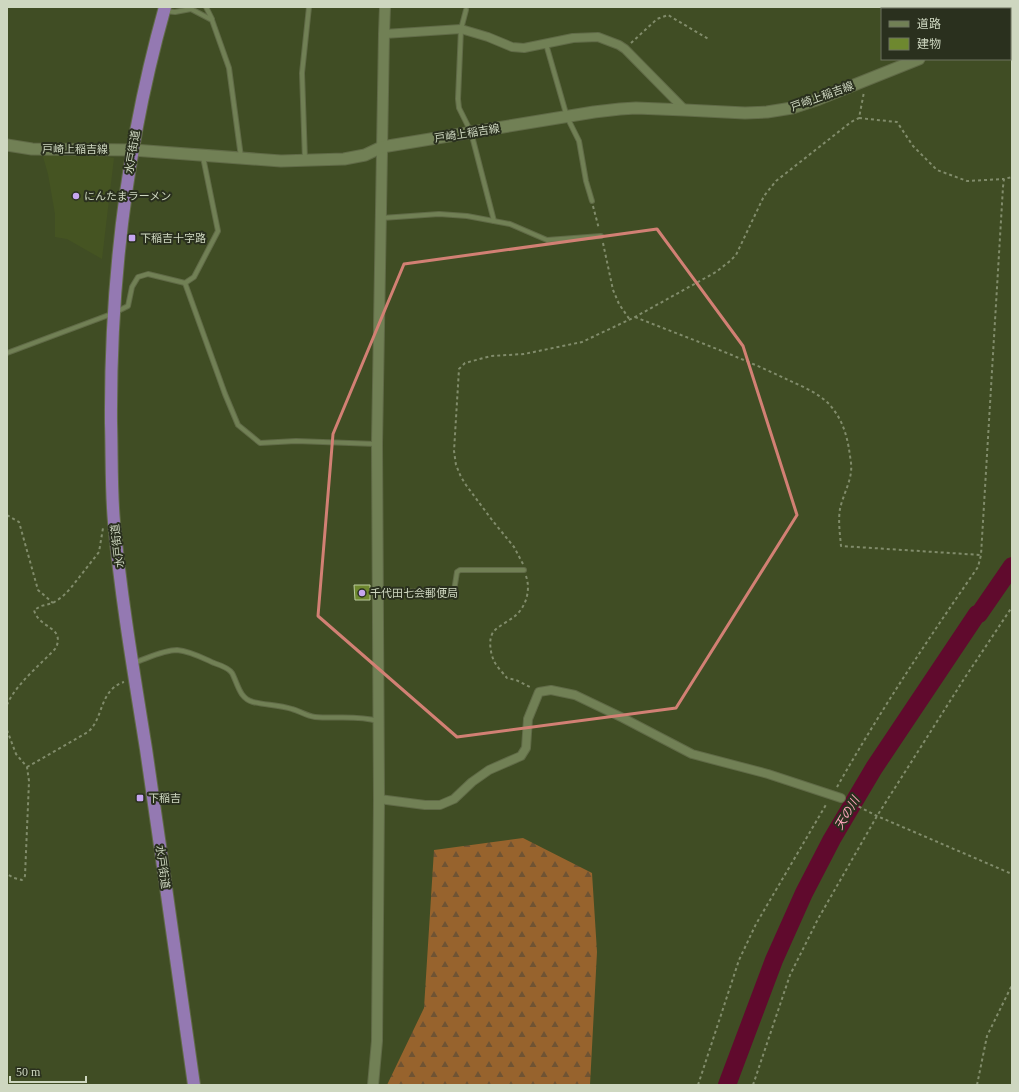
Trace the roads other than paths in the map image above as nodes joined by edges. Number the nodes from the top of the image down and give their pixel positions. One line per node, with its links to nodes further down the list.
1 (177, 7): 5 (lane)
2 (206, 7): 7 (lane)
3 (309, 7): 20 (lane)
4 (385, 7): 9 (street)
5 (168, 10): 7 (lane); 17 (highway, 水戸街道)
6 (466, 10): 8 (lane)
7 (212, 20): 19 (lane)
8 (461, 29): 9 (street); 10 (street); 14 (lane)
9 (384, 34): 16 (street)
10 (546, 44): 12 (street); 13 (lane)
11 (916, 60): 12 (main road, 戸崎上稲吉線)
12 (685, 110): 13 (main road, 戸崎上稲吉線)
13 (567, 117): 14 (main road, 戸崎上稲吉線); 21 (lane)
14 (471, 132): 16 (main road, 戸崎上稲吉線); 23 (lane)
15 (7, 145): 17 (main road, 戸崎上稲吉線)
16 (382, 147): 20 (main road, 戸崎上稲吉線); 22 (street)
17 (133, 150): 18 (main road, 戸崎上稲吉線); 26 (highway, 水戸街道)
18 (203, 154): 19 (main road, 戸崎上稲吉線); 25 (lane)
19 (241, 158): 20 (main road, 戸崎上稲吉線)
20 (305, 160)
21 (592, 201)
22 (381, 218): 23 (lane); 28 (street)
23 (494, 221): 24 (lane)
24 (601, 236)
25 (185, 283): 26 (lane); 28 (lane)
26 (114, 313): 27 (lane); 31 (highway, 水戸街道)
27 (7, 353)
28 (377, 444): 30 (street)
29 (524, 570): 30 (lane)
30 (377, 592): 32 (street)
31 (133, 664): 32 (lane); 35 (highway, 水戸街道)
32 (379, 721): 34 (street)
33 (841, 798): 34 (street)
34 (379, 799): 36 (street)
35 (194, 1085)
36 (373, 1085)

